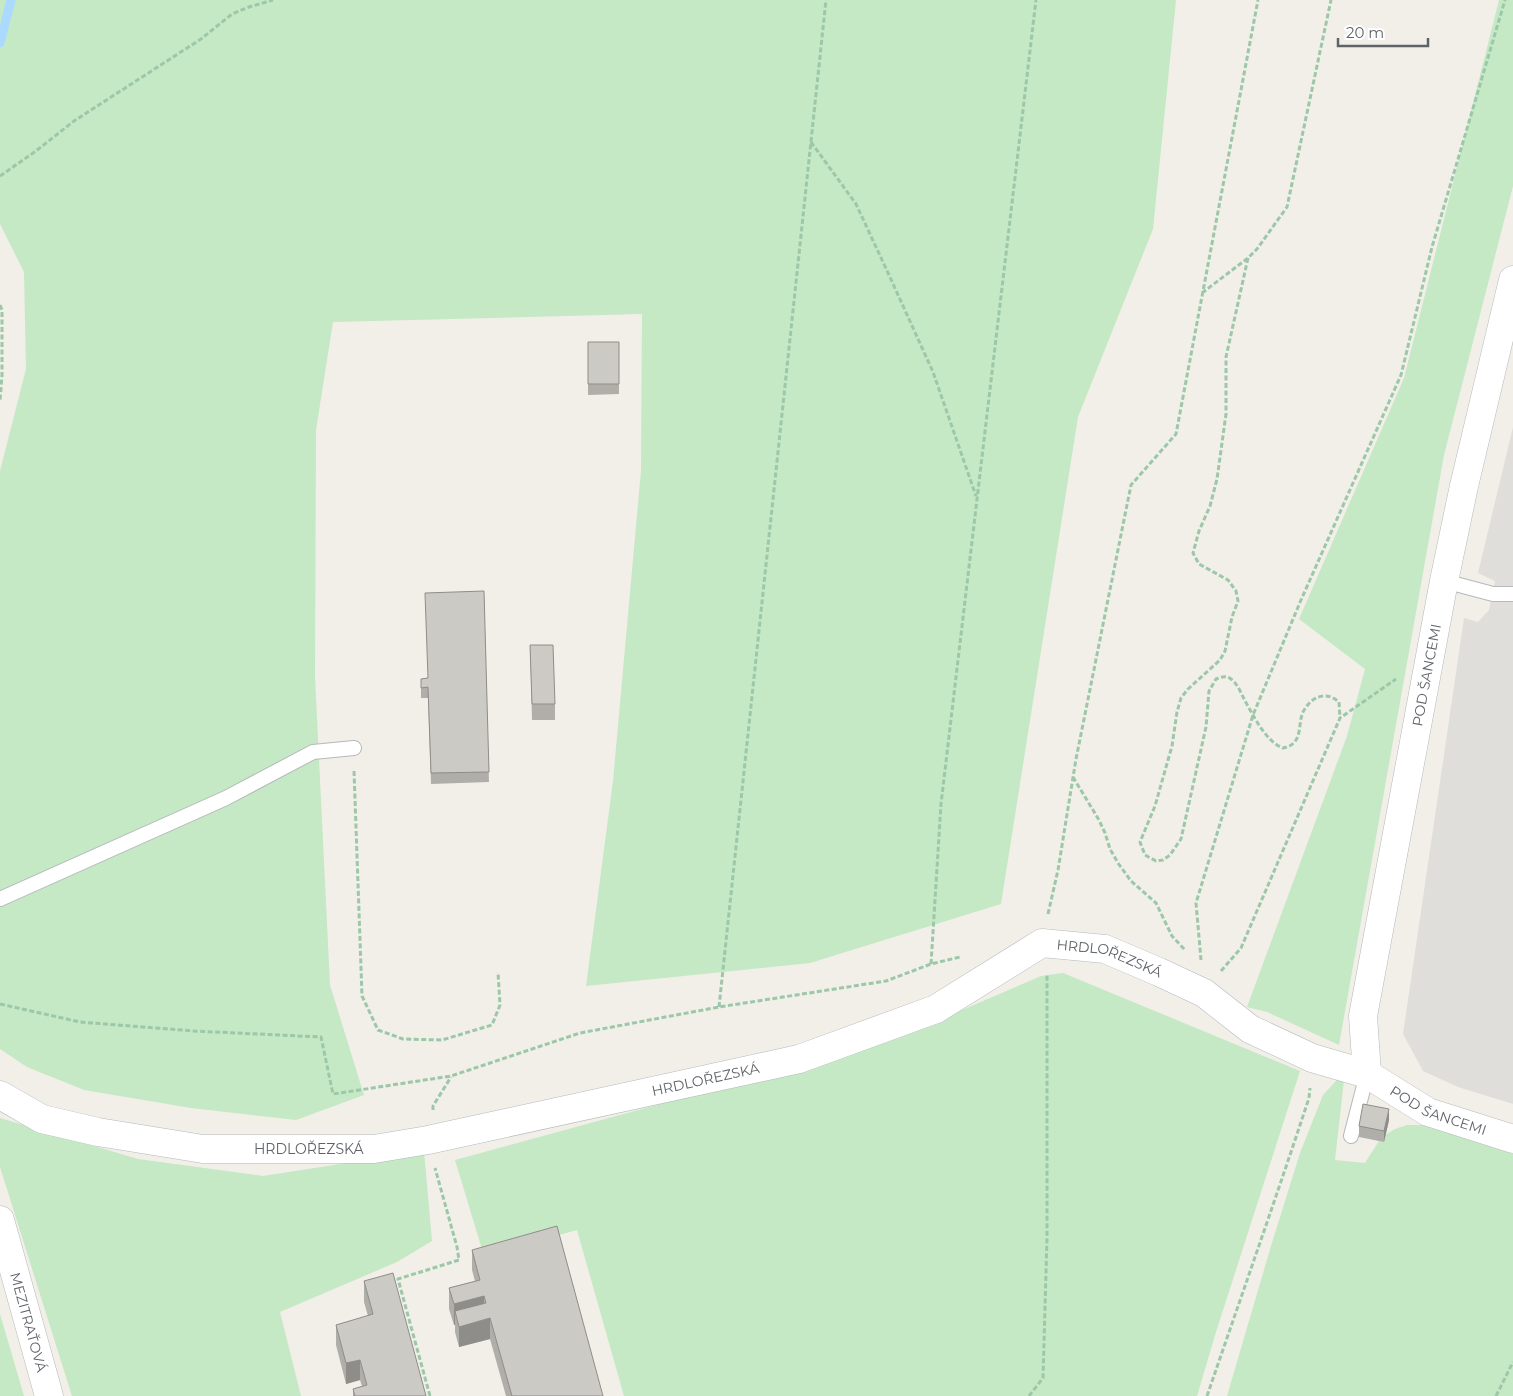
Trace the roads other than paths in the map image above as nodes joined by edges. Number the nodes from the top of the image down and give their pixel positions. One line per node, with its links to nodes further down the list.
1 (1513, 280): 2 (street, POD ŠANCEMI)
2 (1444, 581): 3 (lane); 6 (street, POD ŠANCEMI)
3 (1513, 594)
4 (354, 748): 5 (lane)
5 (0, 899)
6 (1367, 1074): 7 (street, HRDLOŘEZSKÁ); 8 (lane, POD ŠANCEMI); 9 (street, POD ŠANCEMI)
7 (0, 1095)
8 (1351, 1136)
9 (1513, 1139)
10 (0, 1220): 11 (street, MEZITRAŤOVÁ)
11 (49, 1396)

